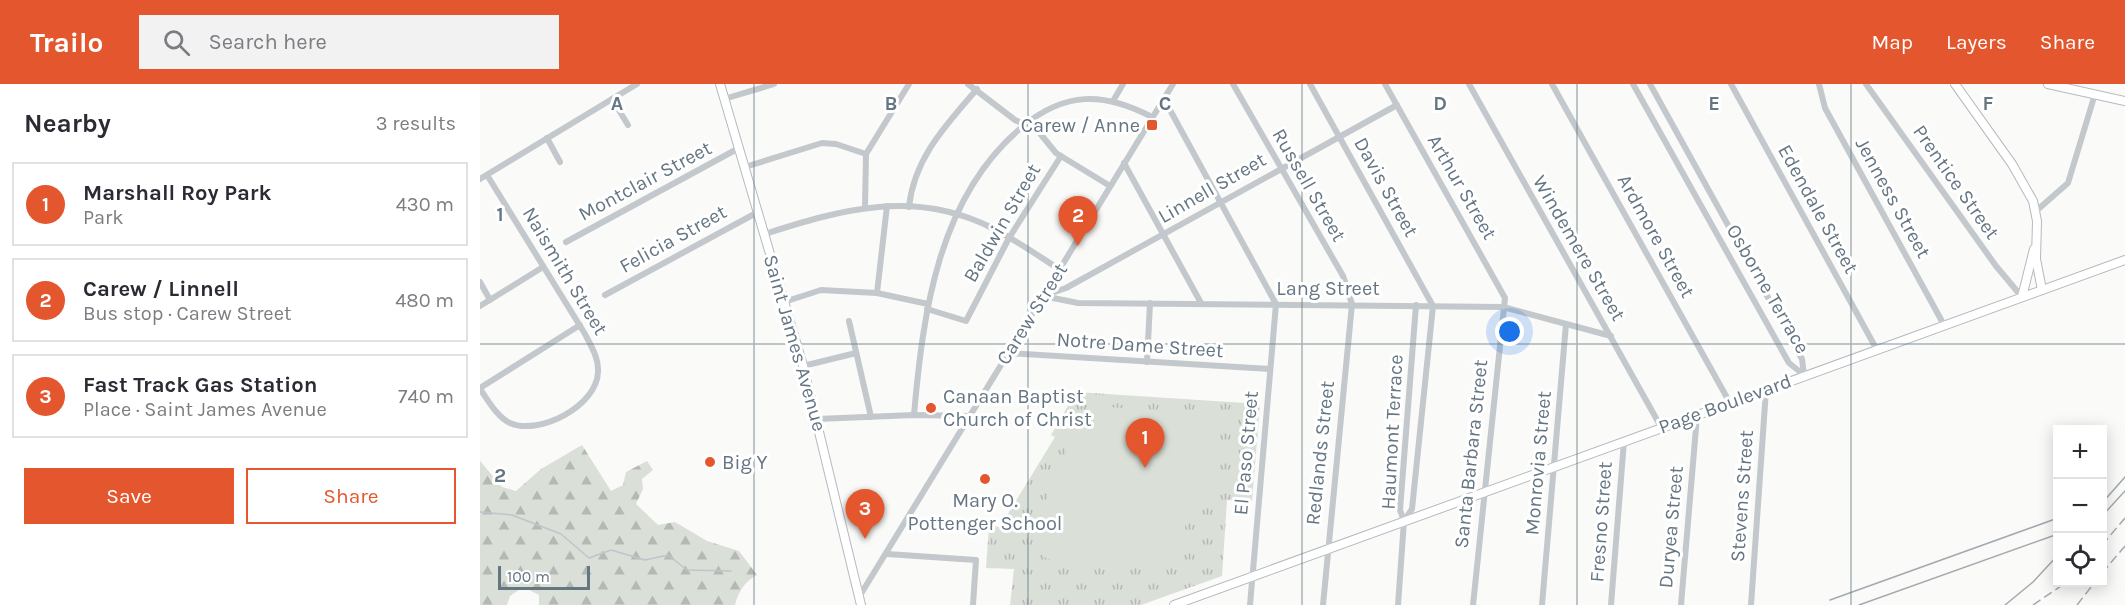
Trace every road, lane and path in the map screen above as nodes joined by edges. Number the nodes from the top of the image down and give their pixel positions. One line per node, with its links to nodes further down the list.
1 (637, 84): 22 (street, Naismith Street)
2 (720, 84): 23 (main road, Saint James Avenue)
3 (774, 84): 23 (street)
4 (968, 84): 20 (street)
5 (1123, 84): 25 (street)
6 (1173, 84): 24 (street, Carew Street)
7 (1233, 84): 43 (street, Russell Street)
8 (1310, 84): 35 (street, Davis Street)
9 (1385, 84): 27 (street, Arthur Street)
10 (1469, 84): 92 (street, Windemere Street)
11 (1552, 84): 104 (street, Ardmore Street)
12 (1633, 84): 29 (street, Osborne Terrace)
13 (1650, 84): 28 (street, Osborne Terrace)
14 (1731, 84): 93 (street, Edendale Street)
15 (1819, 84): 89 (street, Jenness Street)
16 (1866, 84): 74 (street, Prentice Street)
17 (1955, 84): 55 (main road)
18 (2048, 84): 21 (main road)
19 (906, 87): 38 (street)
20 (977, 89): 31 (street); 53 (street)
21 (2095, 94): 26 (main road); 55 (street)
22 (612, 99): 33 (street); 36 (street, Naismith Street)
23 (724, 99): 37 (main road, Saint James Avenue)
24 (1164, 99): 30 (street, Carew Street); 50 (street)
25 (1113, 101): 30 (street); 31 (street)
26 (2125, 101)
27 (1397, 105): 35 (street, Linnell Street); 85 (street, Arthur Street)
28 (1663, 109): 29 (street); 32 (street, Osborne Terrace)
29 (1650, 116): 34 (street, Osborne Terrace)
30 (1152, 117): 41 (street, Carew Street)
31 (1025, 124): 39 (street); 56 (street)
32 (1672, 124): 34 (street); 44 (street, Osborne Terrace)
33 (628, 125)
34 (1659, 132): 46 (street, Osborne Terrace)
35 (1338, 136): 43 (street, Linnell Street); 84 (street, Davis Street)
36 (547, 138): 40 (street); 45 (street, Naismith Street)
37 (739, 148): 42 (main road, Saint James Avenue); 60 (street, Montclair Street)
38 (866, 154): 42 (street); 52 (street)
39 (1060, 156): 47 (street); 59 (street, Baldwin Street)
40 (560, 162)
41 (1124, 163): 47 (street, Carew Street); 58 (street)
42 (744, 167): 54 (main road, Saint James Avenue)
43 (1280, 168): 50 (street, Linnell Street); 80 (street, Russell Street)
44 (1700, 175): 46 (street); 48 (street, Osborne Terrace)
45 (483, 177): 67 (street, Naismith Street)
46 (1687, 181): 49 (street, Osborne Terrace)
47 (1110, 186): 68 (street, Carew Street)
48 (1709, 192): 49 (street); 61 (street, Osborne Terrace)
49 (1696, 198): 63 (street, Osborne Terrace)
50 (1221, 203): 58 (street, Linnell Street); 79 (street)
51 (887, 206): 52 (street); 53 (street); 71 (street)
52 (865, 207): 57 (street)
53 (909, 207): 56 (street)
54 (758, 212): 57 (main road, Saint James Avenue); 72 (street, Felicia Street)
55 (2035, 212): 62 (main road)
56 (957, 215): 59 (street); 83 (street)
57 (765, 234): 76 (main road, Saint James Avenue)
58 (1163, 235): 73 (street, Linnell Street); 78 (street)
59 (1009, 238): 68 (street); 83 (street, Baldwin Street)
60 (566, 242)
61 (1738, 243): 63 (street); 64 (street, Osborne Terrace)
62 (2036, 245): 70 (main road); 74 (main road)
63 (1726, 249): 66 (street, Osborne Terrace)
64 (1747, 259): 66 (street); 87 (street, Osborne Terrace)
65 (2125, 260): 70 (main road, Page Boulevard)
66 (1734, 265): 91 (street, Osborne Terrace)
67 (543, 267): 75 (street); 90 (street, Naismith Street)
68 (1059, 269): 73 (street, Carew Street)
69 (480, 282): 75 (street)
70 (2042, 290): 74 (main road, Page Boulevard)
71 (877, 292): 76 (street); 83 (street)
72 (605, 295)
73 (1043, 296): 77 (street, Lang Street); 95 (street, Carew Street)
74 (2022, 297): 89 (main road, Page Boulevard)
75 (490, 300): 82 (street)
76 (784, 302): 97 (main road, Saint James Avenue)
77 (1150, 303): 78 (street, Lang Street); 96 (street)
78 (1201, 303): 79 (street, Lang Street)
79 (1276, 304): 80 (street, Lang Street); 98 (street, El Paso Street)
80 (1352, 304): 81 (street, Lang Street); 115 (street, Redlands Street)
81 (1416, 305): 84 (street, Lang Street); 102 (street, Haumont Terrace)
82 (480, 306)
83 (927, 306): 105 (street)
84 (1433, 306): 85 (street, Lang Street); 103 (street, Haumont Terrace)
85 (1503, 307): 88 (street, Lang Street); 113 (street, Santa Barbara Street)
86 (849, 321): 94 (street)
87 (1782, 322): 91 (street); 99 (street, Osborne Terrace)
88 (1566, 324): 92 (street, Lang Street); 112 (street, Monrovia Street)
89 (1944, 325): 93 (main road, Page Boulevard)
90 (580, 326): 100 (street); 100 (street, Naismith Street)
91 (1770, 327): 99 (street, Osborne Terrace)
92 (1611, 336): 110 (street, Windemere Street)
93 (1877, 350): 99 (main road, Page Boulevard)
94 (856, 353): 97 (street); 108 (street)
95 (1007, 353): 96 (street, Notre Dame Street); 106 (street, Carew Street)
96 (1147, 362): 98 (street, Notre Dame Street)
97 (803, 366): 109 (main road, Saint James Avenue)
98 (1270, 369): 117 (street, El Paso Street)
99 (1804, 375): 101 (main road, Page Boulevard)
100 (480, 388)
101 (1766, 390): 104 (main road, Page Boulevard); 130 (street, Stevens Street)
102 (1409, 402): 103 (street); 114 (street, Haumont Terrace)
103 (1422, 403): 114 (street, Haumont Terrace)
104 (1730, 403): 107 (main road, Page Boulevard)
105 (914, 415): 106 (street); 108 (street)
106 (969, 416): 116 (street, Carew Street)
107 (1697, 416): 110 (main road, Page Boulevard); 129 (street, Duryea Street)
108 (871, 417): 109 (street)
109 (817, 419): 118 (main road, Saint James Avenue)
110 (1661, 427): 111 (main road, Page Boulevard)
111 (1624, 441): 112 (main road, Page Boulevard); 128 (street, Fresno Street)
112 (1554, 467): 113 (main road, Page Boulevard); 127 (street, Monrovia Street)
113 (1483, 493): 114 (main road, Page Boulevard); 126 (street, Santa Barbara Street)
114 (1404, 521): 115 (main road, Page Boulevard); 125 (street)
115 (1328, 547): 117 (main road, Page Boulevard); 124 (street, Redlands Street)
116 (886, 554): 118 (street, Carew Street); 121 (street)
117 (1252, 575): 119 (main road, Page Boulevard); 123 (street, El Paso Street)
118 (860, 601): 120 (main road, Carew Street)
119 (1183, 603): 122 (main road, Page Boulevard)
120 (853, 605)
121 (974, 605)
122 (1174, 605)
123 (1250, 605)
124 (1323, 605)
125 (1398, 605)
126 (1473, 605)
127 (1542, 605)
128 (1611, 605)
129 (1681, 605)
130 (1751, 605)

